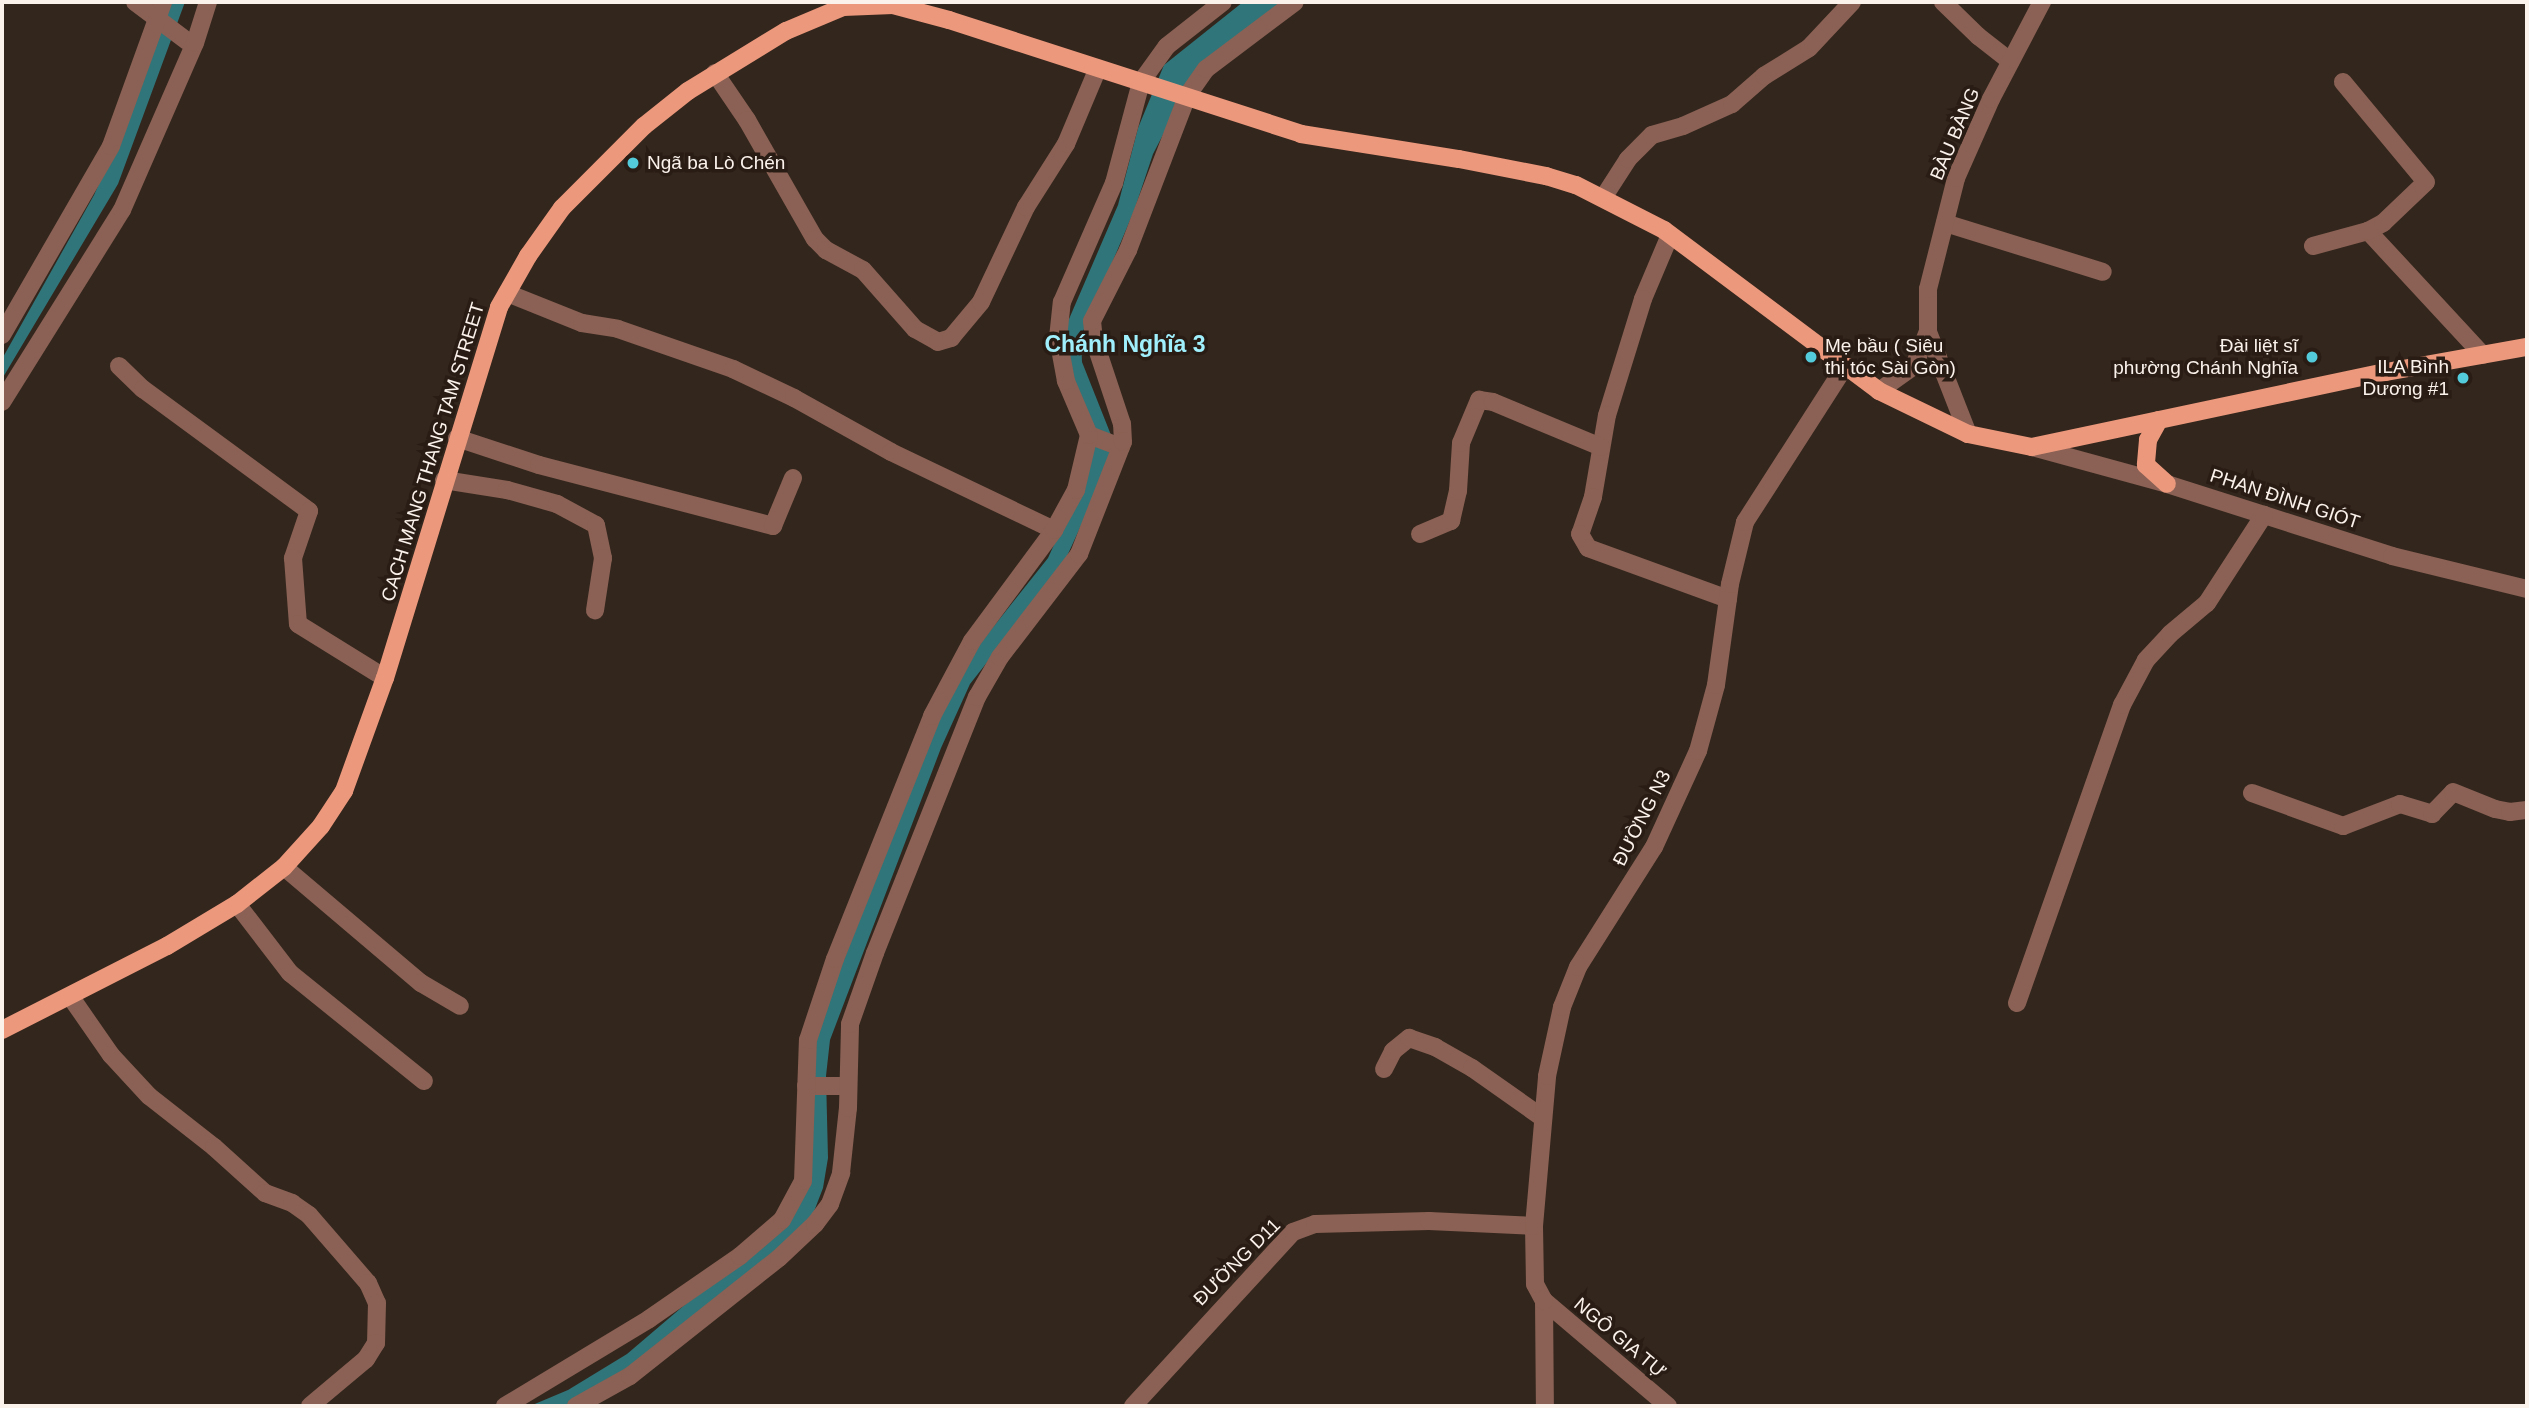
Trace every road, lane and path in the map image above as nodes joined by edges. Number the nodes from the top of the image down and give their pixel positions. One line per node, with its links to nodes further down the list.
1 (135, 2): 9 (street)
2 (208, 2): 31 (street)
3 (1223, 2): 15 (street)
4 (1295, 2): 16 (street)
5 (1852, 2): 17 (street)
6 (1943, 2): 11 (street)
7 (2042, 2): 11 (street, BÀU BÀNG)
8 (842, 5): 12 (main road, CACH MANG THANG TAM STREET); 13 (main road, CACH MANG THANG TAM STREET)
9 (160, 13): 10 (street); 25 (street)
10 (187, 41)
11 (2010, 61): 18 (street, BÀU BÀNG)
12 (1098, 68): 13 (street); 15 (main road, CACH MANG THANG TAM STREET)
13 (715, 73): 23 (main road, CACH MANG THANG TAM STREET)
14 (2343, 82): 19 (street)
15 (1145, 84): 16 (main road, CACH MANG THANG TAM STREET); 34 (street)
16 (1185, 96): 17 (main road); 36 (street)
17 (1603, 198): 20 (main road)
18 (1945, 223): 22 (street); 24 (street, BÀU BÀNG)
19 (2368, 231): 21 (street); 27 (street)
20 (1670, 235): 29 (main road); 37 (street)
21 (2313, 246)
22 (2103, 272)
23 (506, 293): 35 (main road, CACH MANG THANG TAM STREET); 43 (street)
24 (1928, 332): 30 (street); 33 (street)
25 (2, 335)
26 (2527, 347): 27 (main road)
27 (2483, 355): 32 (main road)
28 (118, 366): 48 (street)
29 (1845, 366): 30 (main road); 46 (street, ĐƯỜNG N3)
30 (1880, 391): 33 (main road)
31 (2, 402)
32 (2159, 420): 38 (main road); 41 (main road)
33 (1968, 434): 38 (main road)
34 (1089, 435): 36 (street); 43 (street)
35 (457, 438): 39 (street); 40 (main road, CACH MANG THANG TAM STREET)
36 (1121, 447): 60 (street)
37 (1601, 447): 44 (street); 46 (street)
38 (2032, 447): 41 (street, PHAN ĐÌNH GIÓT)
39 (793, 478)
40 (444, 480): 47 (street); 48 (main road, CACH MANG THANG TAM STREET)
41 (2167, 484): 42 (street, PHAN ĐÌNH GIÓT)
42 (2264, 514): 45 (street, PHAN ĐÌNH GIÓT); 54 (street)
43 (1054, 530): 59 (street)
44 (1420, 534)
45 (2527, 589)
46 (1728, 599): 61 (street, ĐƯỜNG N3)
47 (595, 610)
48 (385, 678): 51 (main road, CACH MANG THANG TAM STREET)
49 (2252, 793): 50 (street)
50 (2527, 810)
51 (284, 867): 52 (main road, CACH MANG THANG TAM STREET); 55 (street)
52 (237, 904): 53 (main road, CACH MANG THANG TAM STREET); 58 (street)
53 (70, 996): 56 (main road, CACH MANG THANG TAM STREET); 66 (street)
54 (2017, 1003)
55 (460, 1006)
56 (2, 1030)
57 (1384, 1069): 61 (street)
58 (424, 1081)
59 (806, 1086): 60 (street); 64 (street)
60 (848, 1086): 65 (street)
61 (1543, 1118): 62 (street, ĐƯỜNG N3)
62 (1534, 1226): 63 (street, ĐƯỜNG N3); 69 (street, ĐƯỜNG D11)
63 (1544, 1301): 70 (street, ĐƯỜNG N3); 71 (street, NGÔ GIA TỰ)
64 (662, 1310): 65 (street); 67 (street)
65 (679, 1336): 68 (street)
66 (310, 1406)
67 (505, 1406)
68 (576, 1406)
69 (1133, 1406)
70 (1545, 1406)
71 (1668, 1406)

